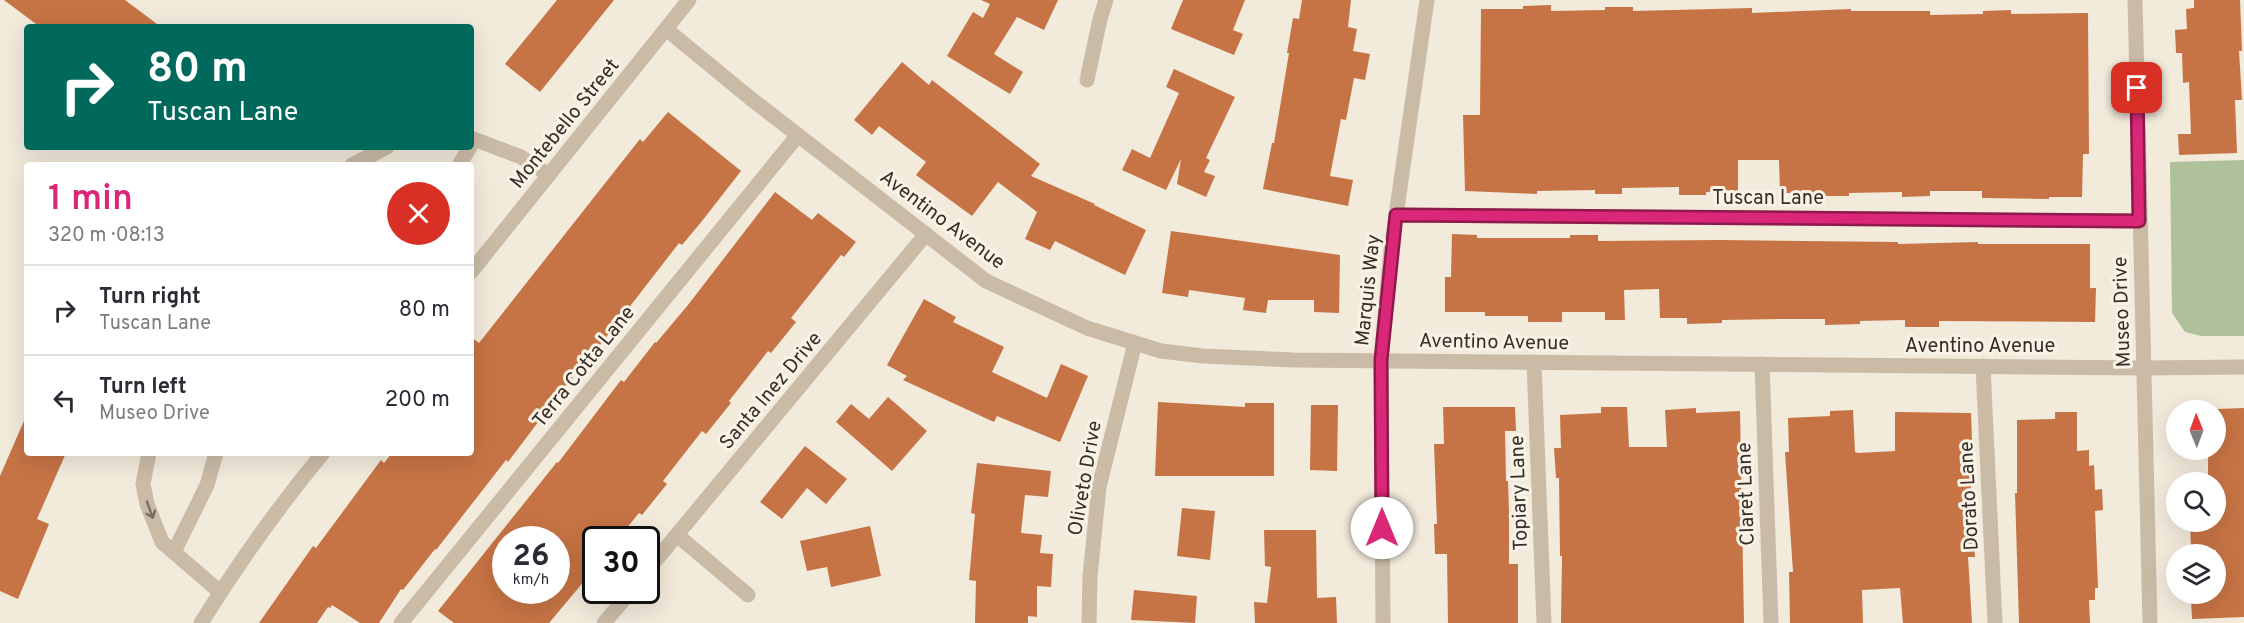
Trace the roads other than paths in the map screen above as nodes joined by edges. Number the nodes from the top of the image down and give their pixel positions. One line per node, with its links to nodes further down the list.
1 (689, 0): 5 (street, Montebello Street)
2 (1106, 0): 6 (street)
3 (1427, 0): 12 (street, Marquis Way)
4 (2135, 0): 13 (street, Museo Drive)
5 (666, 29): 7 (street, Aventino Avenue); 11 (street, Montebello Street)
6 (1087, 80)
7 (798, 135): 14 (street, Aventino Avenue); 33 (street, Terra Cotta Lane)
8 (474, 143): 11 (street)
9 (381, 150): 10 (street)
10 (358, 162)
11 (549, 175): 15 (street, Montebello Street)
12 (1396, 215): 13 (street, Tuscan Lane); 17 (street, Marquis Way)
13 (2139, 221): 22 (street, Museo Drive)
14 (926, 234): 16 (street, Aventino Avenue); 26 (street, Santa Inez Drive)
15 (474, 268)
16 (1135, 343): 17 (street, Aventino Avenue); 35 (street, Oliveto Drive)
17 (1381, 360): 18 (street, Aventino Avenue); 36 (street, Marquis Way)
18 (1534, 362): 19 (street, Aventino Avenue); 37 (street, Topiary Lane)
19 (1762, 364): 20 (street, Aventino Avenue); 38 (street, Claret Lane)
20 (1983, 366): 22 (street, Aventino Avenue); 39 (street, Dorato Lane)
21 (2244, 367): 22 (street, Aventino Avenue)
22 (2143, 368): 40 (street, Museo Drive)
23 (148, 456): 27 (street, one-way to 27)
24 (215, 456): 27 (street)
25 (320, 456): 29 (street)
26 (677, 535): 28 (street, Santa Inez Drive); 30 (street)
27 (174, 552): 29 (street)
28 (660, 555)
29 (220, 592): 32 (street)
30 (748, 595)
31 (620, 604): 34 (street)
32 (201, 623)
33 (401, 623)
34 (604, 623)
35 (1089, 623)
36 (1383, 623)
37 (1544, 623)
38 (1771, 623)
39 (1995, 623)
40 (2150, 623)

